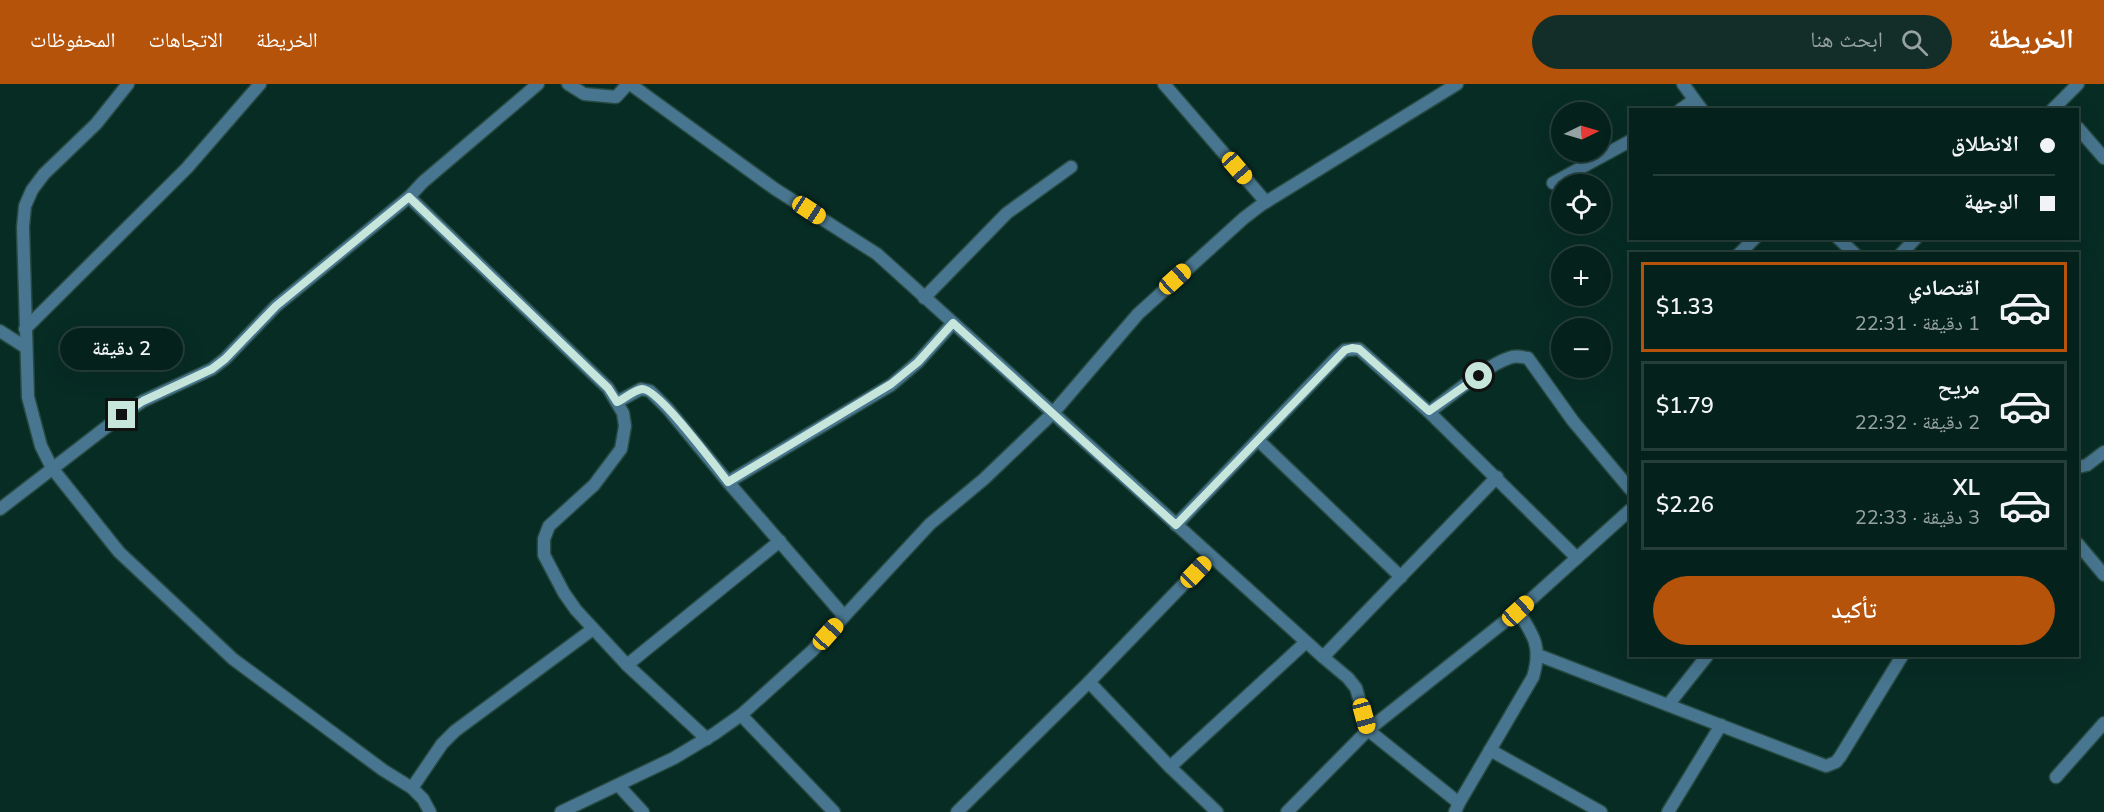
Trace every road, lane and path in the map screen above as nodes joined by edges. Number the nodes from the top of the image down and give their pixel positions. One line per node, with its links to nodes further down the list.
1 (128, 84): 27 (street)
2 (260, 84): 27 (street)
3 (538, 84): 17 (street)
4 (568, 84): 5 (street)
5 (629, 84): 25 (street)
6 (1164, 84): 18 (street)
7 (1457, 84): 18 (street)
8 (1683, 84): 10 (street)
9 (2078, 84): 11 (street)
10 (1698, 105)
11 (2057, 108)
12 (2079, 129): 14 (street)
13 (1629, 142): 16 (street)
14 (2104, 158)
15 (1071, 167): 25 (street)
16 (1570, 174)
17 (409, 197): 30 (street); 36 (street)
18 (1266, 202): 32 (street)
19 (1753, 240): 22 (street)
20 (1840, 240): 23 (street)
21 (1914, 240): 24 (street)
22 (1741, 252)
23 (1853, 252)
24 (1903, 252)
25 (924, 297): 26 (street)
26 (953, 323): 32 (street); 38 (street)
27 (25, 329): 29 (street)
28 (0, 331): 29 (street)
29 (25, 347): 36 (street)
30 (617, 402): 38 (street); 51 (street)
31 (1429, 411): 33 (street); 37 (street); 39 (street)
32 (1053, 413): 42 (street); 50 (street)
33 (1258, 440): 42 (street); 48 (street)
34 (2104, 452): 35 (street)
35 (2079, 466)
36 (52, 468): 40 (street); 69 (street)
37 (1497, 477): 46 (street); 48 (street)
38 (728, 482): 43 (street)
39 (1629, 488)
40 (0, 509)
41 (1629, 511): 46 (street)
42 (1176, 525): 45 (street)
43 (780, 541): 50 (street); 57 (street)
44 (2079, 545): 47 (street)
45 (1211, 556): 52 (street); 58 (street)
46 (1577, 558): 49 (street)
47 (2104, 575)
48 (1401, 577): 54 (street)
49 (1518, 611): 53 (street); 63 (street)
50 (844, 616): 60 (street)
51 (594, 629): 57 (street); 69 (street)
52 (1306, 642): 54 (street); 66 (street)
53 (1538, 655): 59 (street); 65 (street)
54 (1323, 657): 63 (street)
55 (1706, 657): 59 (street)
56 (1901, 657): 62 (street)
57 (627, 665): 64 (street)
58 (1089, 682): 66 (street); 71 (street)
59 (1668, 705): 62 (street)
60 (741, 715): 64 (street); 75 (street)
61 (2104, 723): 67 (street)
62 (1721, 725): 79 (street)
63 (1368, 730): 70 (street); 77 (street)
64 (707, 739): 68 (street)
65 (1490, 750): 70 (street); 78 (street)
66 (1170, 767): 76 (street)
67 (2056, 777)
68 (619, 786): 73 (street); 74 (street)
69 (412, 788): 72 (street)
70 (1457, 807)
71 (963, 810)
72 (430, 812)
73 (561, 812)
74 (643, 812)
75 (834, 812)
76 (1217, 812)
77 (1287, 812)
78 (1601, 812)
79 (1668, 812)

